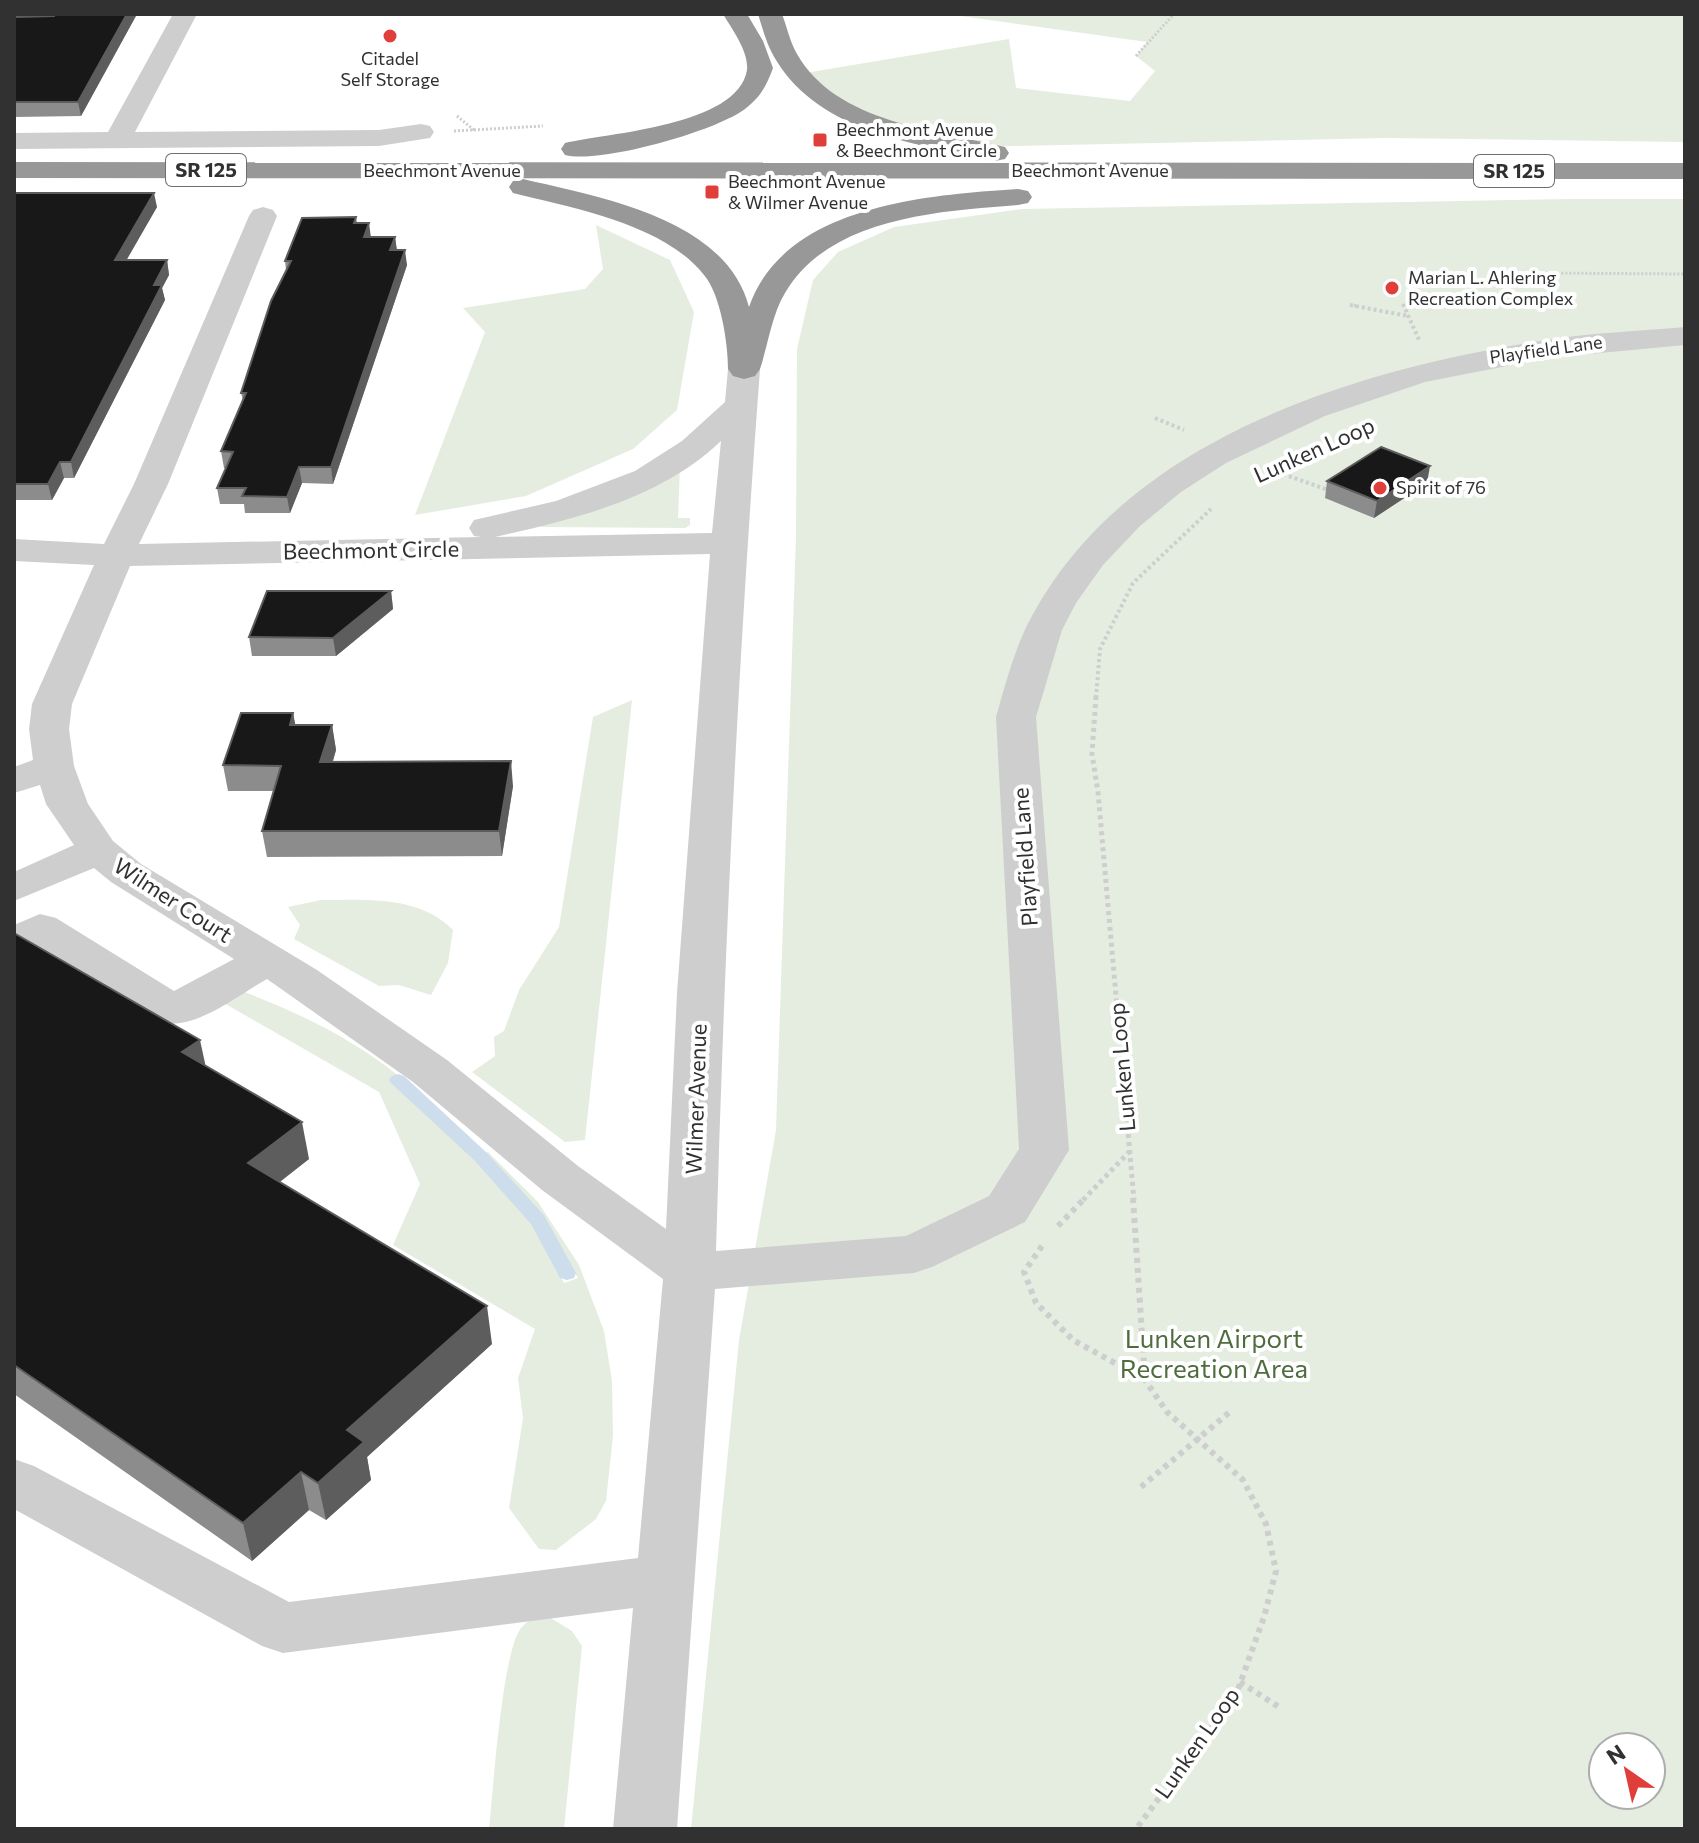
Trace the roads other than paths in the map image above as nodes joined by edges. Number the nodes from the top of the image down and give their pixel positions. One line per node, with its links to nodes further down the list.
1 (185, 14): 6 (street)
2 (735, 14): 9 (highway)
3 (770, 14): 10 (highway)
4 (421, 132): 6 (street)
5 (14, 141): 6 (street)
6 (117, 141)
7 (14, 170): 9 (highway, Beechmont Avenue / SR 125)
8 (1344, 170): 10 (highway, Beechmont Avenue / SR 125); 11 (highway, Beechmont Avenue / SR 125); 14 (highway)
9 (397, 171): 10 (highway, Beechmont Avenue / SR 125); 14 (highway)
10 (1067, 171)
11 (1685, 171)
12 (263, 216): 19 (street, Wilmer Court)
13 (1685, 336): 26 (street, Playfield Lane)
14 (744, 369): 15 (street, Wilmer Avenue)
15 (740, 406): 16 (street, Wilmer Avenue); 17 (street)
16 (729, 543): 17 (street, Beechmont Circle); 26 (street, Wilmer Avenue)
17 (417, 549): 19 (street, Beechmont Circle)
18 (14, 550): 19 (street, Beechmont Circle)
19 (116, 555): 20 (street, Wilmer Court)
20 (54, 766): 21 (street); 22 (street, Wilmer Court)
21 (14, 781)
22 (98, 850): 23 (street); 25 (street, Wilmer Court)
23 (14, 888)
24 (14, 945): 25 (street)
25 (267, 960): 26 (street, Wilmer Court)
26 (690, 1272): 28 (street, Wilmer Avenue)
27 (14, 1482): 28 (street)
28 (665, 1579): 29 (street, Wilmer Avenue)
29 (645, 1829)

